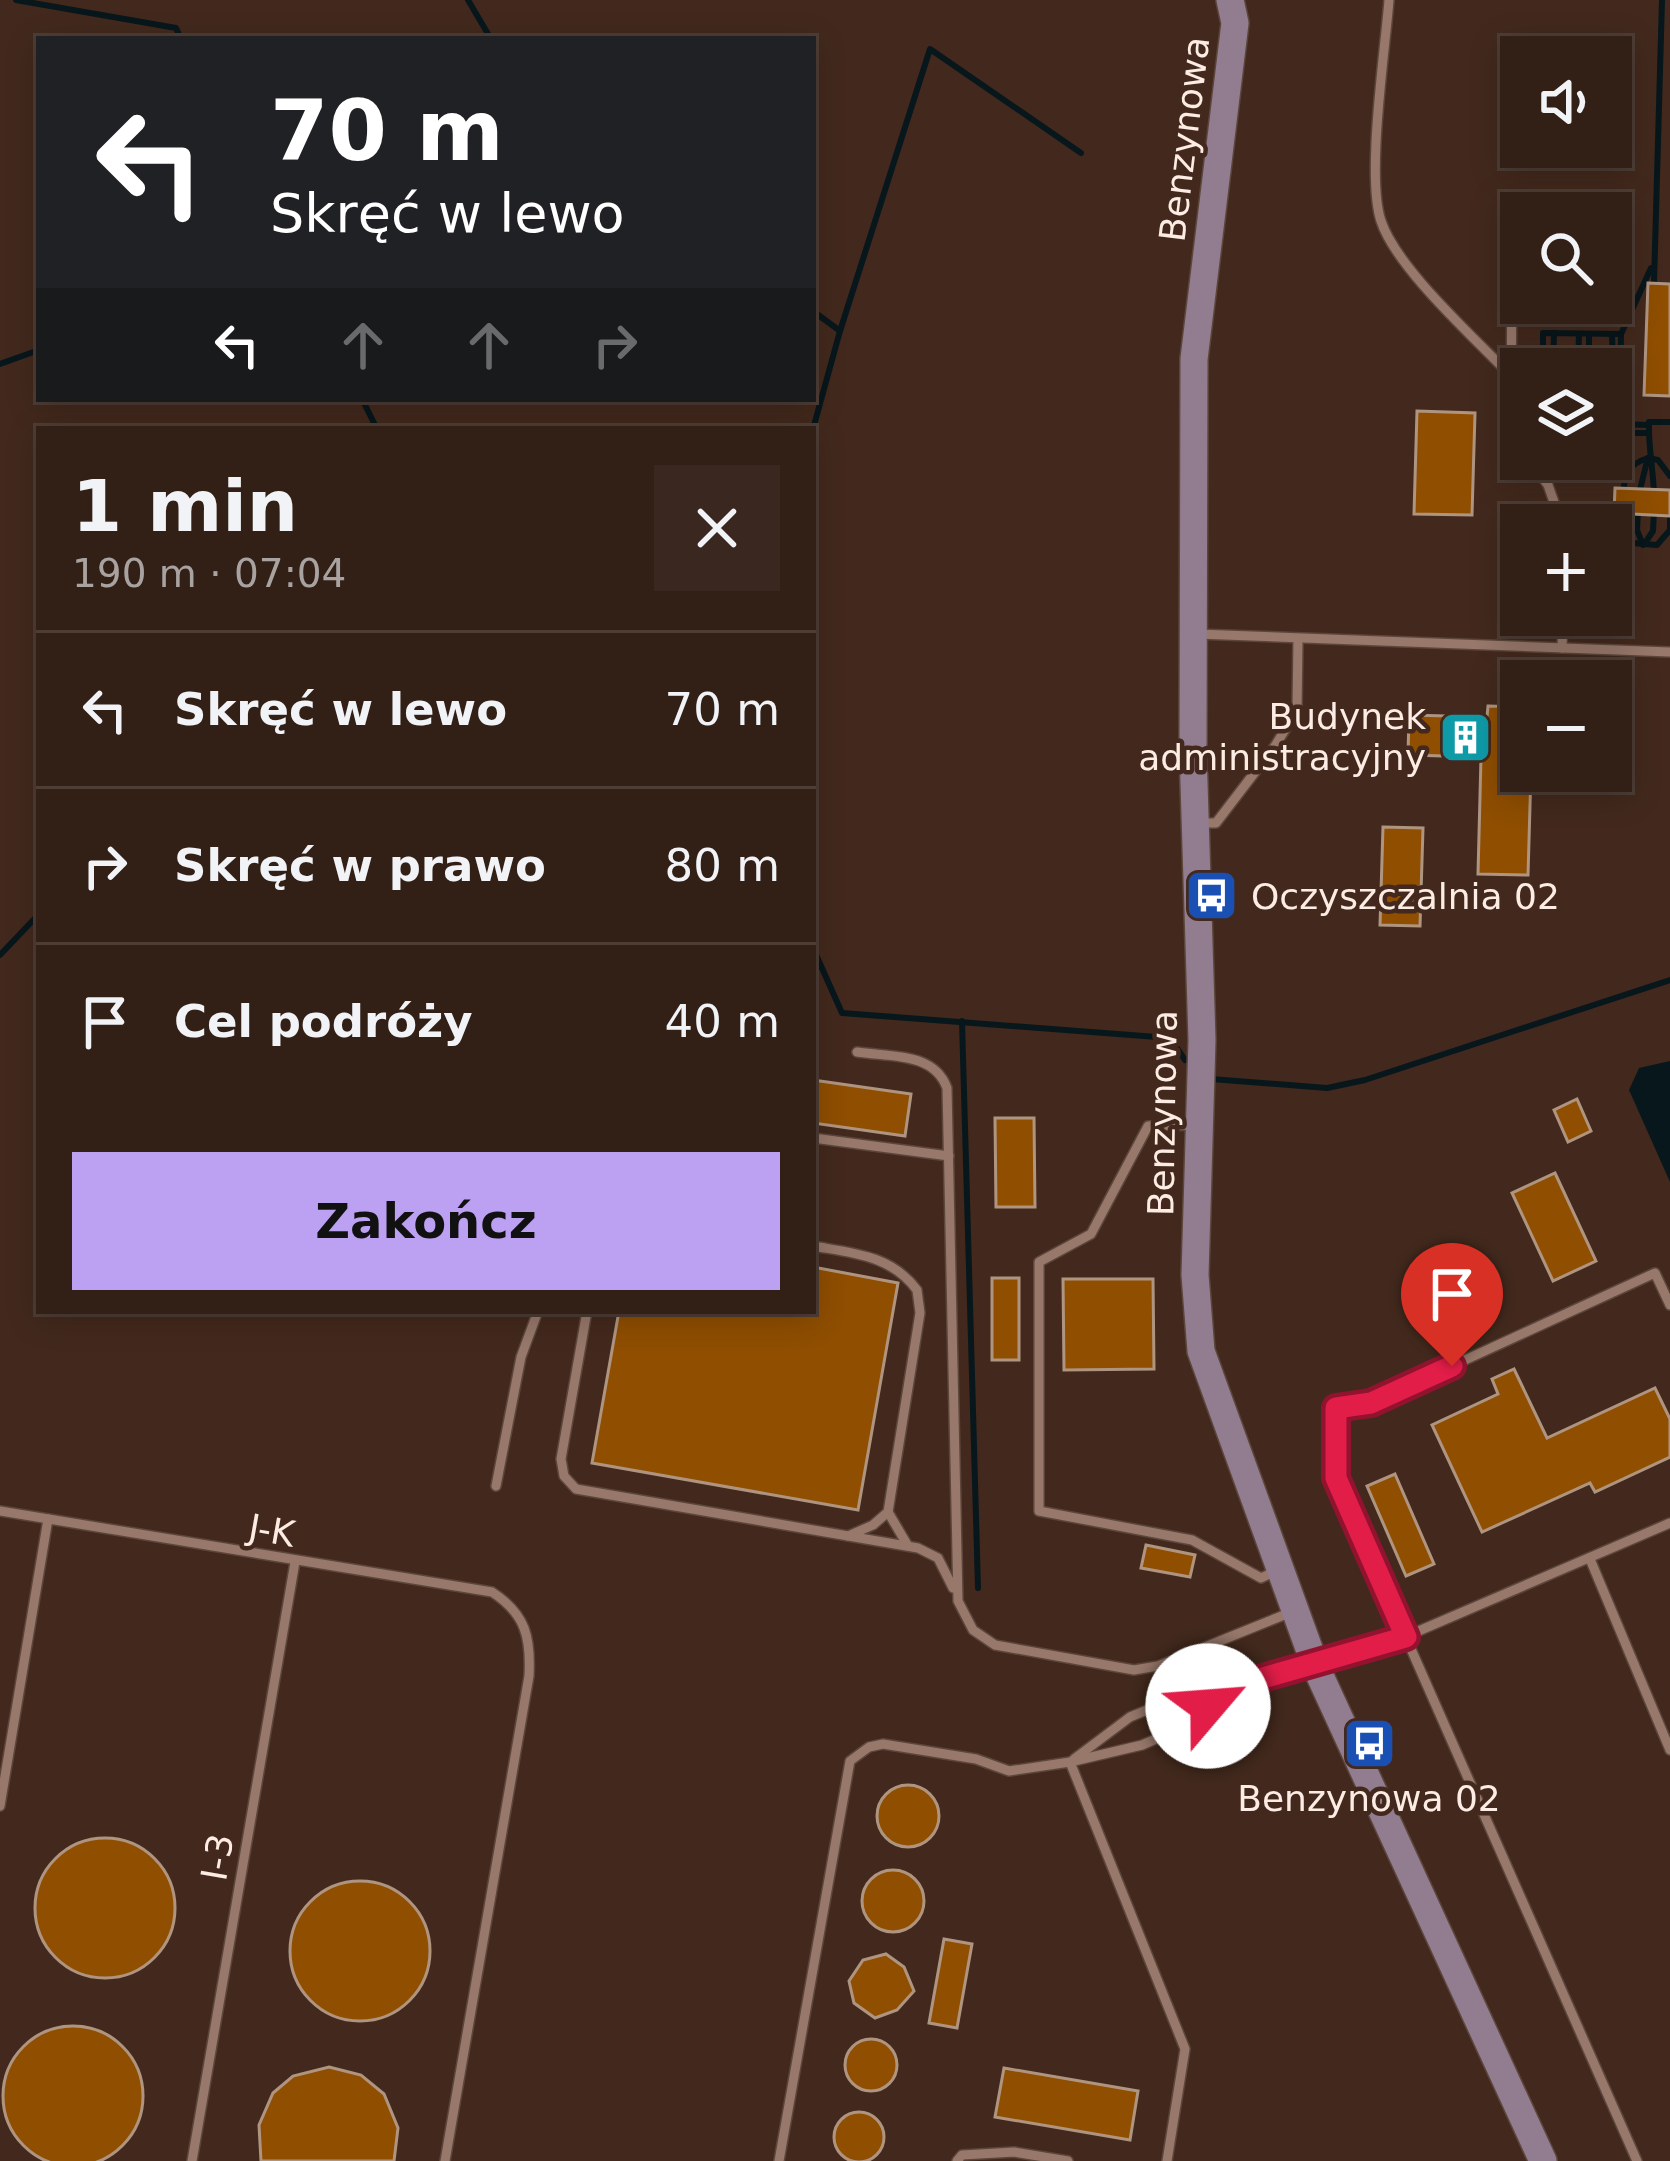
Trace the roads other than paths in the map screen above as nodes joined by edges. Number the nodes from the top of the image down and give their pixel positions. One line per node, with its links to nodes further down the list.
1 (1230, 0): 4 (street, Benzynowa)
2 (1389, 0): 3 (lane)
3 (1500, 364)
4 (1192, 634): 6 (lane); 9 (street, Benzynowa)
5 (1563, 636): 7 (lane)
6 (1298, 639): 7 (lane); 9 (lane)
7 (1562, 648): 8 (lane)
8 (1670, 652)
9 (1195, 823): 11 (street, Benzynowa)
10 (856, 1052): 13 (lane)
11 (1201, 1125): 27 (street, Benzynowa); 27 (lane)
12 (816, 1138): 13 (lane)
13 (949, 1156): 28 (lane)
14 (816, 1247): 20 (lane)
15 (1670, 1305): 30 (lane)
16 (537, 1314): 18 (lane)
17 (586, 1314): 23 (lane)
18 (496, 1486)
19 (0, 1511): 21 (lane, J-K)
20 (888, 1512): 23 (lane); 24 (lane)
21 (48, 1519): 26 (lane, J-K); 35 (lane)
22 (1670, 1522): 25 (lane)
23 (848, 1536): 24 (lane)
24 (908, 1546): 28 (lane)
25 (1590, 1559): 30 (lane); 33 (lane)
26 (295, 1562): 36 (lane, I-3); 37 (lane, J-K)
27 (1278, 1570): 29 (street, Benzynowa)
28 (958, 1601): 29 (lane)
29 (1293, 1612): 31 (street, Benzynowa)
30 (1406, 1637): 31 (lane); 43 (lane)
31 (1315, 1665): 32 (lane); 42 (street, Benzynowa)
32 (1228, 1688): 34 (lane); 34 (lane)
33 (1670, 1750)
34 (1070, 1762): 38 (lane); 41 (lane)
35 (0, 1806)
36 (193, 2161)
37 (445, 2161)
38 (779, 2161)
39 (957, 2161): 40 (lane)
40 (1068, 2161)
41 (1167, 2161)
42 (1543, 2161)
43 (1637, 2161)

